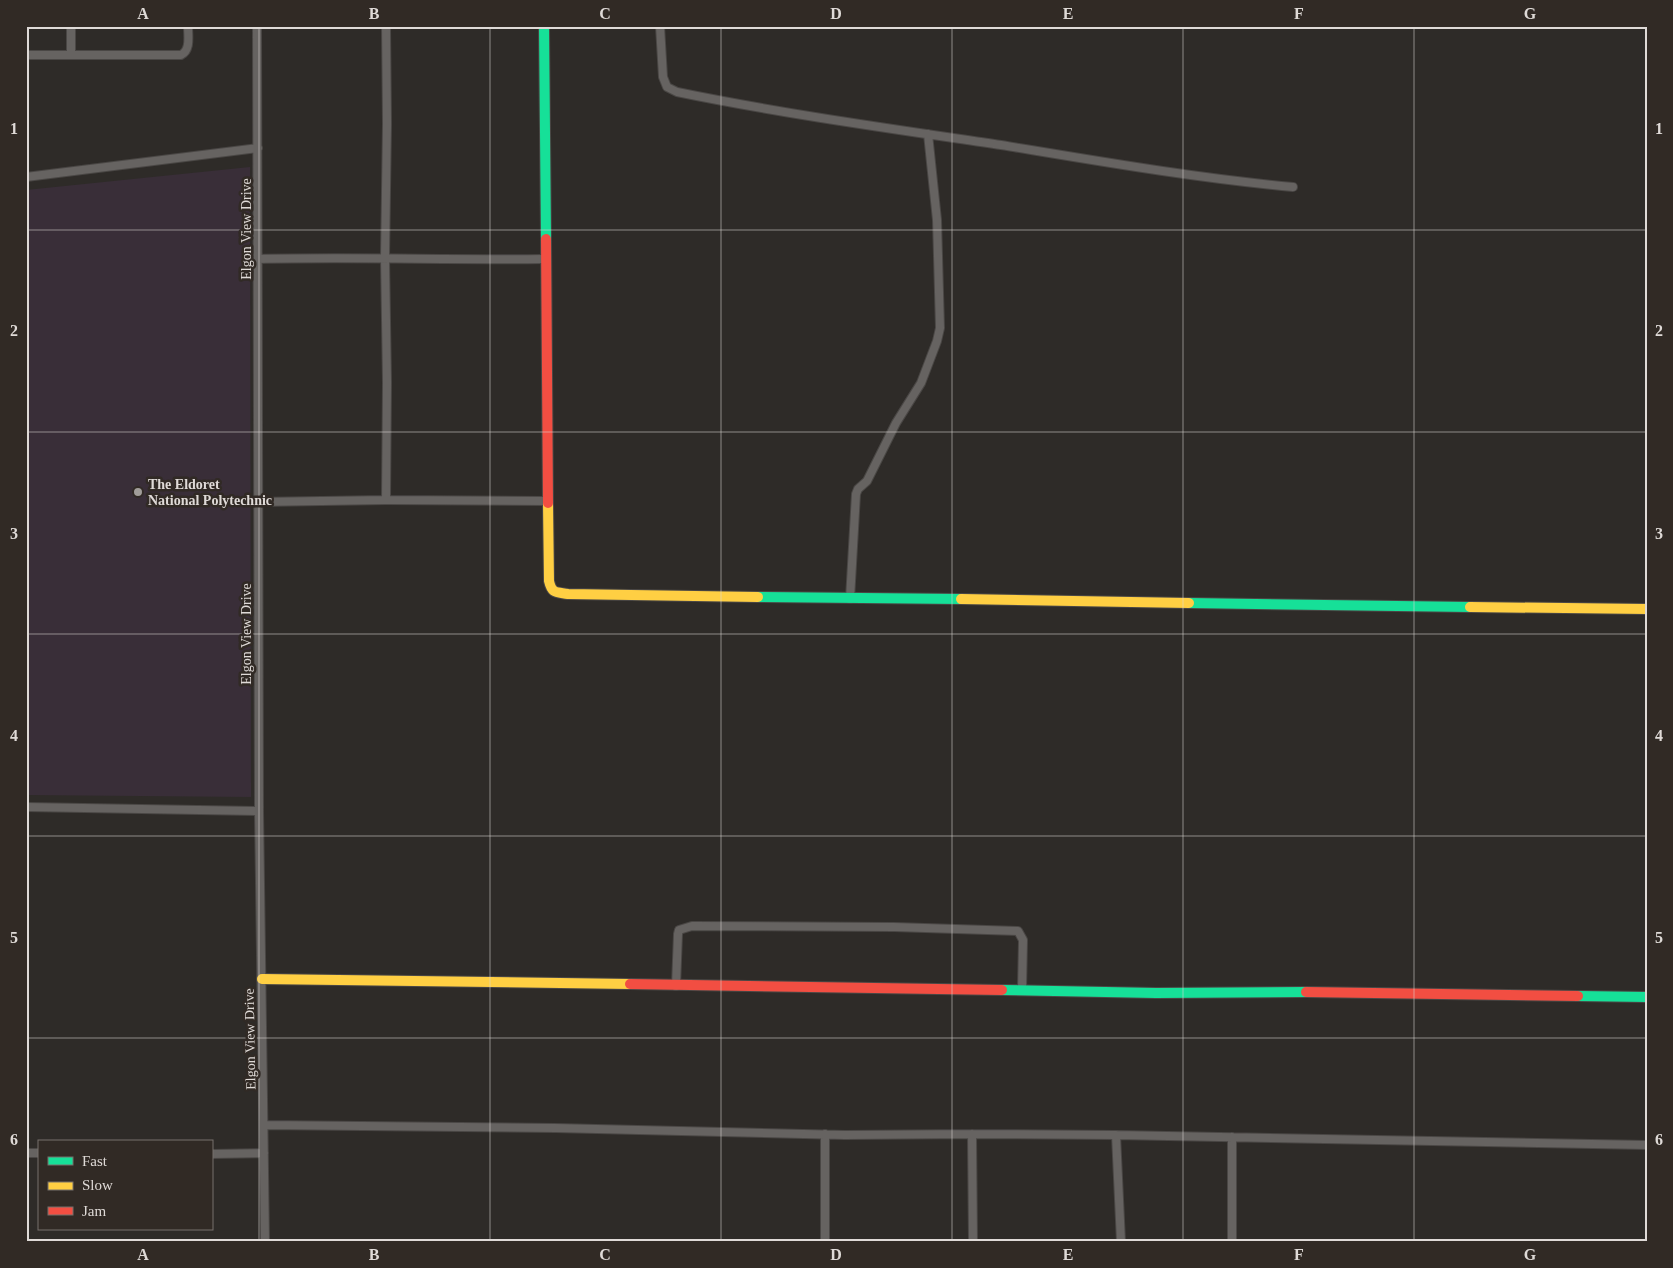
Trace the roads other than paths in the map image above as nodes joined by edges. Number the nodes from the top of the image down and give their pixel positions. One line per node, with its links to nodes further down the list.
1 (71, 26): 7 (street)
2 (188, 26): 7 (street)
3 (258, 26): 10 (street, Elgon View Drive)
4 (386, 26): 13 (street)
5 (544, 26): 15 (street)
6 (660, 26): 9 (street)
7 (71, 54): 8 (street)
8 (26, 55)
9 (928, 134): 12 (street); 19 (street)
10 (258, 148): 11 (street); 14 (street, Elgon View Drive)
11 (26, 178)
12 (1293, 187)
13 (385, 258): 14 (street); 15 (street); 16 (street)
14 (258, 259): 18 (street, Elgon View Drive)
15 (545, 259): 17 (street)
16 (386, 500): 17 (street); 18 (street)
17 (548, 501): 19 (street)
18 (257, 502): 22 (street, Elgon View Drive)
19 (850, 599): 20 (street)
20 (1647, 609)
21 (26, 807): 22 (street)
22 (259, 811): 23 (street, Elgon View Drive)
23 (262, 979): 24 (street); 27 (street, Elgon View Drive)
24 (676, 986): 25 (street); 25 (street)
25 (1022, 990): 26 (street)
26 (1647, 998)
27 (264, 1125): 28 (street); 33 (street, Elgon View Drive)
28 (825, 1134): 29 (street); 36 (street)
29 (972, 1134): 30 (street); 37 (street)
30 (1116, 1135): 31 (street); 38 (street)
31 (1232, 1137): 32 (street); 39 (street)
32 (1647, 1145)
33 (264, 1153): 34 (street); 35 (street, Elgon View Drive)
34 (212, 1154)
35 (266, 1242)
36 (825, 1242)
37 (973, 1242)
38 (1122, 1242)
39 (1232, 1242)

